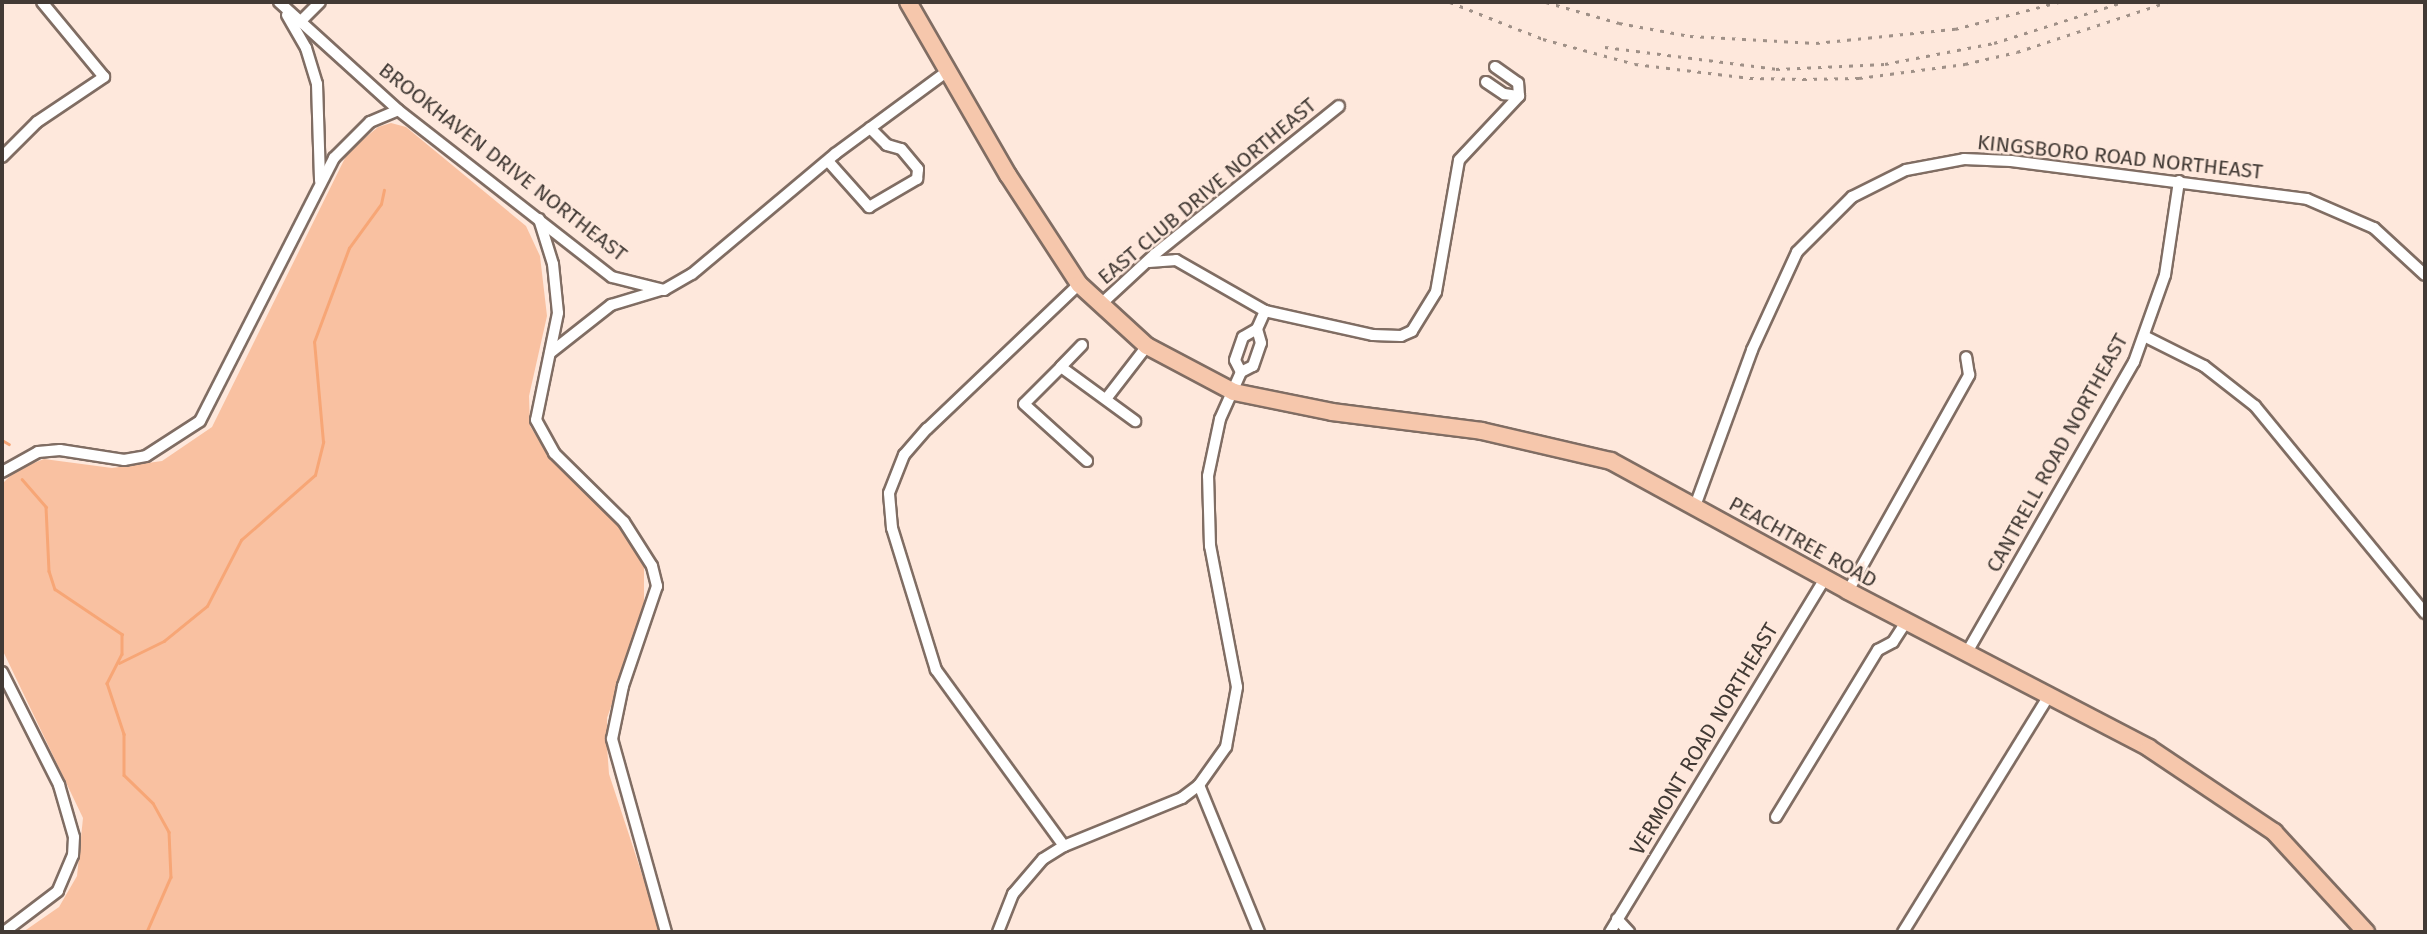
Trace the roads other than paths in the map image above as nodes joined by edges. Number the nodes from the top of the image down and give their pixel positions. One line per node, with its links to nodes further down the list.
1 (42, 2): 11 (street)
2 (320, 2): 5 (street)
3 (908, 2): 6 (highway, PEACHTREE ROAD)
4 (281, 5): 5 (street, BROOKHAVEN DRIVE NORTHEAST); 14 (street)
5 (300, 22): 9 (street, BROOKHAVEN DRIVE NORTHEAST)
6 (949, 70): 10 (street); 18 (highway, PEACHTREE ROAD)
7 (1519, 96): 7 (street); 21 (street)
8 (1339, 106): 16 (street, EAST CLUB DRIVE NORTHEAST)
9 (398, 110): 14 (street); 15 (street, BROOKHAVEN DRIVE NORTHEAST)
10 (870, 128): 12 (street); 12 (street)
11 (2, 157)
12 (828, 160): 19 (street)
13 (2179, 181): 17 (street, KINGSBORO ROAD NORTHEAST); 23 (street, CANTRELL ROAD NORTHEAST); 35 (street, KINGSBORO ROAD NORTHEAST)
14 (319, 184): 34 (street)
15 (539, 219): 19 (street, BROOKHAVEN DRIVE NORTHEAST); 26 (street)
16 (1149, 262): 20 (street, EAST CLUB DRIVE NORTHEAST); 21 (street)
17 (2425, 275)
18 (1079, 284): 20 (highway, PEACHTREE ROAD); 45 (street)
19 (664, 290): 26 (street)
20 (1100, 305): 25 (highway, PEACHTREE ROAD)
21 (1265, 311): 22 (street)
22 (1257, 330): 29 (street); 29 (street)
23 (2144, 336): 38 (street); 40 (street, CANTRELL ROAD NORTHEAST)
24 (1082, 345): 28 (street)
25 (1147, 346): 30 (highway, PEACHTREE ROAD); 31 (street)
26 (550, 353): 48 (street)
27 (1966, 357): 37 (street)
28 (1061, 367): 31 (street); 33 (street)
29 (1241, 372): 30 (street)
30 (1234, 392): 35 (highway, PEACHTREE ROAD); 43 (street)
31 (1106, 399): 32 (street)
32 (1135, 421)
33 (1087, 461)
34 (2, 472)
35 (1695, 506): 36 (highway, PEACHTREE ROAD)
36 (1825, 578): 37 (highway, PEACHTREE ROAD); 46 (street, VERMONT ROAD NORTHEAST)
37 (1848, 591): 39 (highway, PEACHTREE ROAD)
38 (2425, 612)
39 (1906, 622): 40 (highway, PEACHTREE ROAD); 44 (street)
40 (1966, 654): 42 (highway, PEACHTREE ROAD)
41 (2, 673): 47 (street)
42 (2049, 696): 53 (street); 54 (highway, PEACHTREE ROAD)
43 (1199, 785): 45 (street); 50 (street)
44 (1776, 817)
45 (1064, 846): 49 (street)
46 (1617, 919): 51 (street, VERMONT ROAD NORTHEAST); 52 (street)
47 (4, 932)
48 (666, 932)
49 (998, 932)
50 (1259, 932)
51 (1610, 932)
52 (1629, 932)
53 (1903, 932)
54 (2365, 932)

